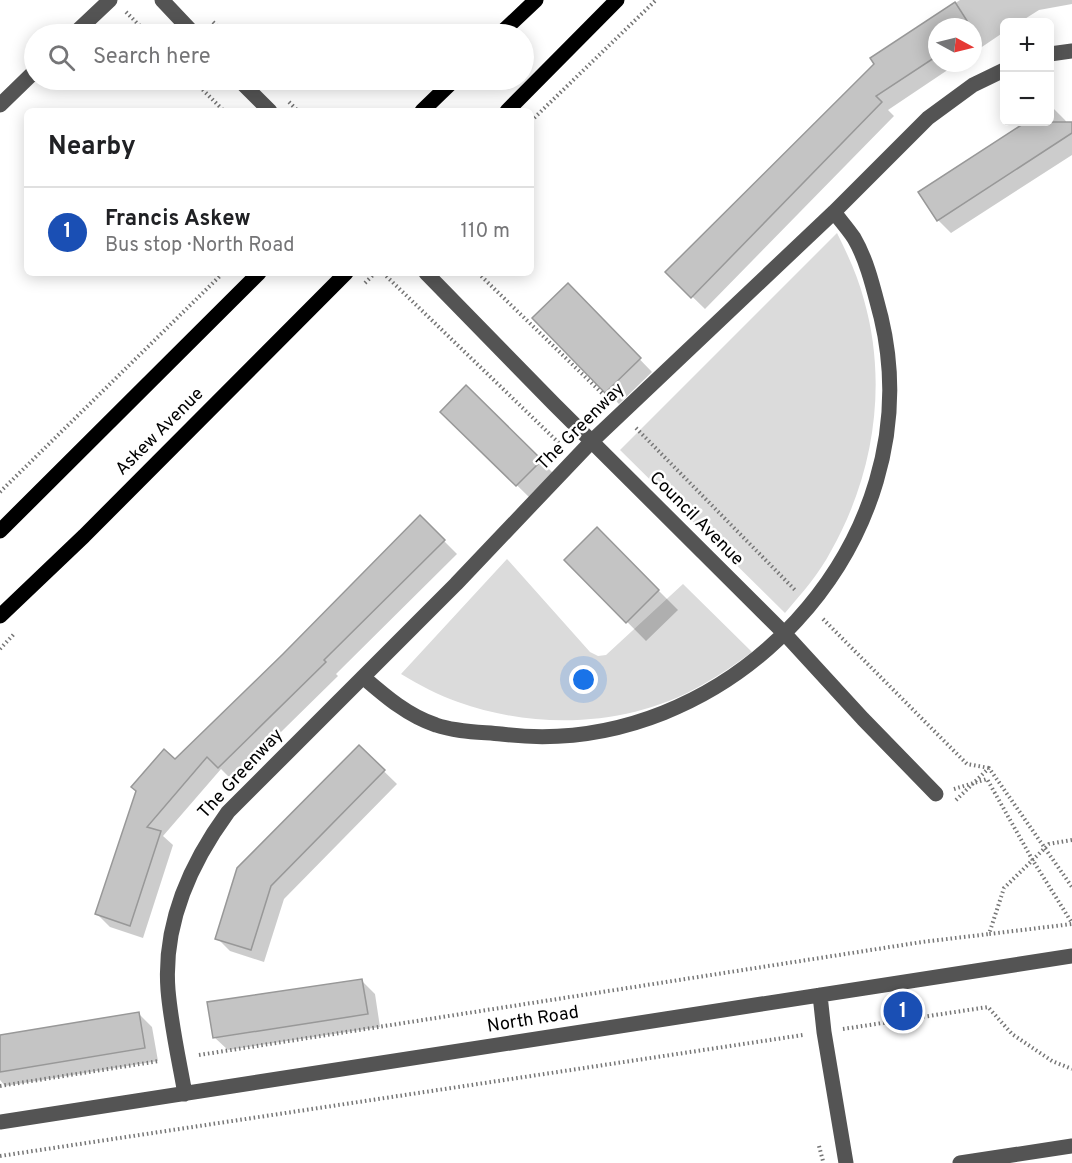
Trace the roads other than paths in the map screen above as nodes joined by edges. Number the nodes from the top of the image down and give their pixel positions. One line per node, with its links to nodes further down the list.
1 (162, 0): 6 (street)
2 (536, 0): 7 (main road)
3 (617, 0): 12 (main road)
4 (115, 3): 5 (street)
5 (87, 24)
6 (185, 24)
7 (511, 24)
8 (1072, 51): 9 (street)
9 (1054, 53)
10 (1001, 72): 20 (street, The Greenway)
11 (24, 82): 16 (street)
12 (534, 84)
13 (249, 90): 17 (street)
14 (444, 90): 18 (main road)
15 (528, 90): 19 (main road)
16 (0, 105)
17 (267, 108)
18 (425, 108)
19 (510, 108)
20 (834, 212): 24 (street, The Greenway); 27 (street)
21 (256, 276): 25 (main road)
22 (343, 276): 26 (main road, Askew Avenue)
23 (429, 276): 24 (street, Council Avenue)
24 (591, 442): 27 (street, Council Avenue); 28 (street, The Greenway)
25 (0, 531)
26 (0, 616)
27 (785, 634): 28 (street); 29 (street, Council Avenue)
28 (363, 677): 32 (street, The Greenway)
29 (936, 794)
30 (1072, 956): 31 (street, North Road)
31 (820, 995): 32 (street, North Road); 35 (street)
32 (185, 1094): 33 (street, North Road)
33 (0, 1122)
34 (1072, 1146): 36 (street)
35 (846, 1163)
36 (960, 1163)

